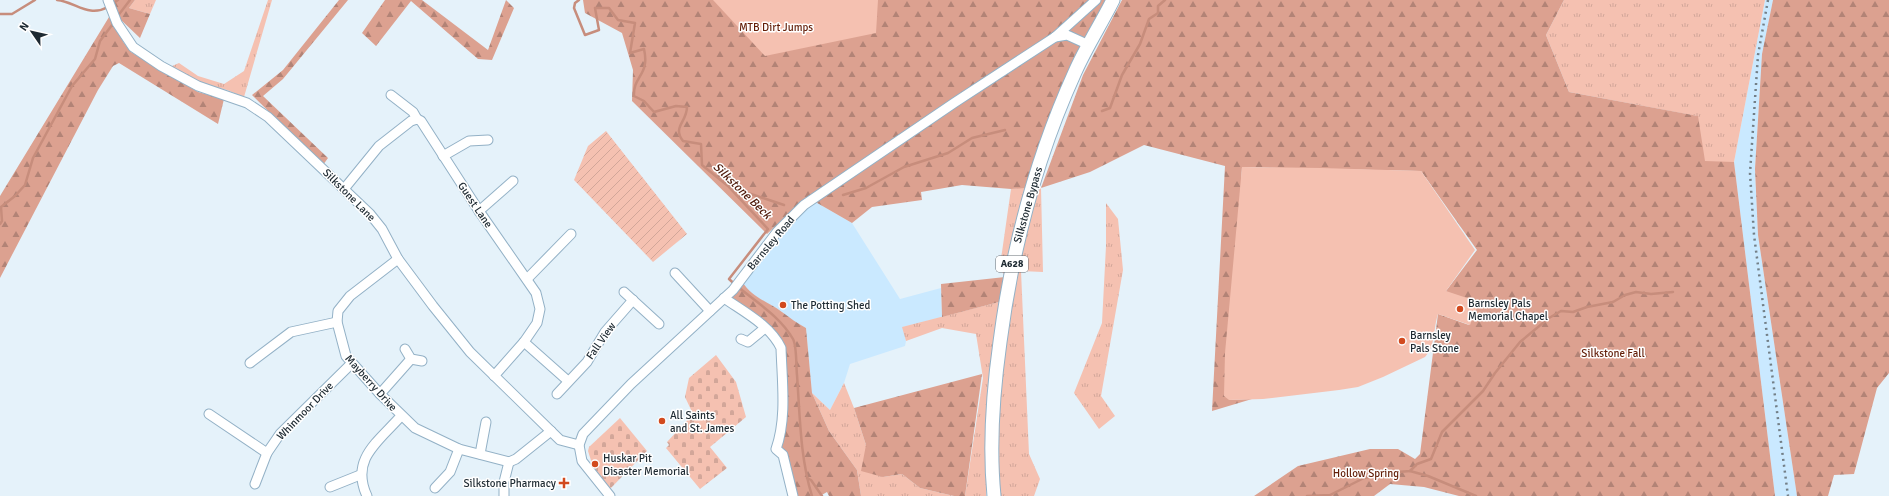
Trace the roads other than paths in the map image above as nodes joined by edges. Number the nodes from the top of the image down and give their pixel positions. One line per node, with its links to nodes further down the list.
1 (108, 0): 11 (street, Silkstone Lane)
2 (1096, 0): 4 (street, Barnsley Road)
3 (1113, 0): 5 (highway, Silkstone Bypass / A628)
4 (1055, 37): 5 (street); 18 (street, Barnsley Road)
5 (1089, 45): 52 (highway, Silkstone Bypass / A628)
6 (393, 100): 7 (street, Guest Lane)
7 (417, 119): 9 (street, Guest Lane); 11 (street)
8 (488, 140): 9 (street)
9 (443, 156): 12 (street, Guest Lane)
10 (507, 183): 12 (street)
11 (344, 189): 14 (street, Silkstone Lane)
12 (479, 211): 16 (street, Guest Lane)
13 (571, 234): 16 (street)
14 (398, 259): 21 (street, Mayberry Drive); 31 (street, Silkstone Lane)
15 (675, 273): 20 (street)
16 (527, 279): 24 (street, Guest Lane)
17 (624, 292): 19 (street)
18 (724, 298): 20 (street, Barnsley Road); 23 (street)
19 (633, 300): 22 (street); 32 (street, Fall View)
20 (710, 311): 39 (street, Barnsley Road)
21 (337, 322): 29 (street); 30 (street, Mayberry Drive)
22 (658, 324)
23 (765, 328): 25 (street); 51 (street)
24 (524, 342): 31 (street, Guest Lane); 32 (street)
25 (747, 343)
26 (405, 349): 27 (street)
27 (411, 359): 28 (street); 33 (street)
28 (422, 361)
29 (255, 362)
30 (351, 364): 33 (street, Mayberry Drive); 41 (street, Whinmoor Drive)
31 (494, 376): 38 (street, Silkstone Lane)
32 (568, 381): 34 (street, Fall View)
33 (380, 394): 36 (street, Mayberry Drive)
34 (557, 394)
35 (215, 415): 41 (street)
36 (401, 416): 40 (street, Mayberry Drive); 45 (street)
37 (486, 422): 42 (street)
38 (550, 431): 39 (street, Silkstone Lane); 43 (street)
39 (579, 445): 50 (street)
40 (459, 449): 42 (street, Mayberry Drive); 44 (street)
41 (267, 453): 46 (street, Whinmoor Drive)
42 (480, 454): 43 (street, Mayberry Drive)
43 (509, 462): 49 (street)
44 (435, 474)
45 (360, 475): 47 (street); 48 (street)
46 (254, 484)
47 (330, 487)
48 (367, 496)
49 (504, 496)
50 (610, 496)
51 (793, 496)
52 (994, 496)

